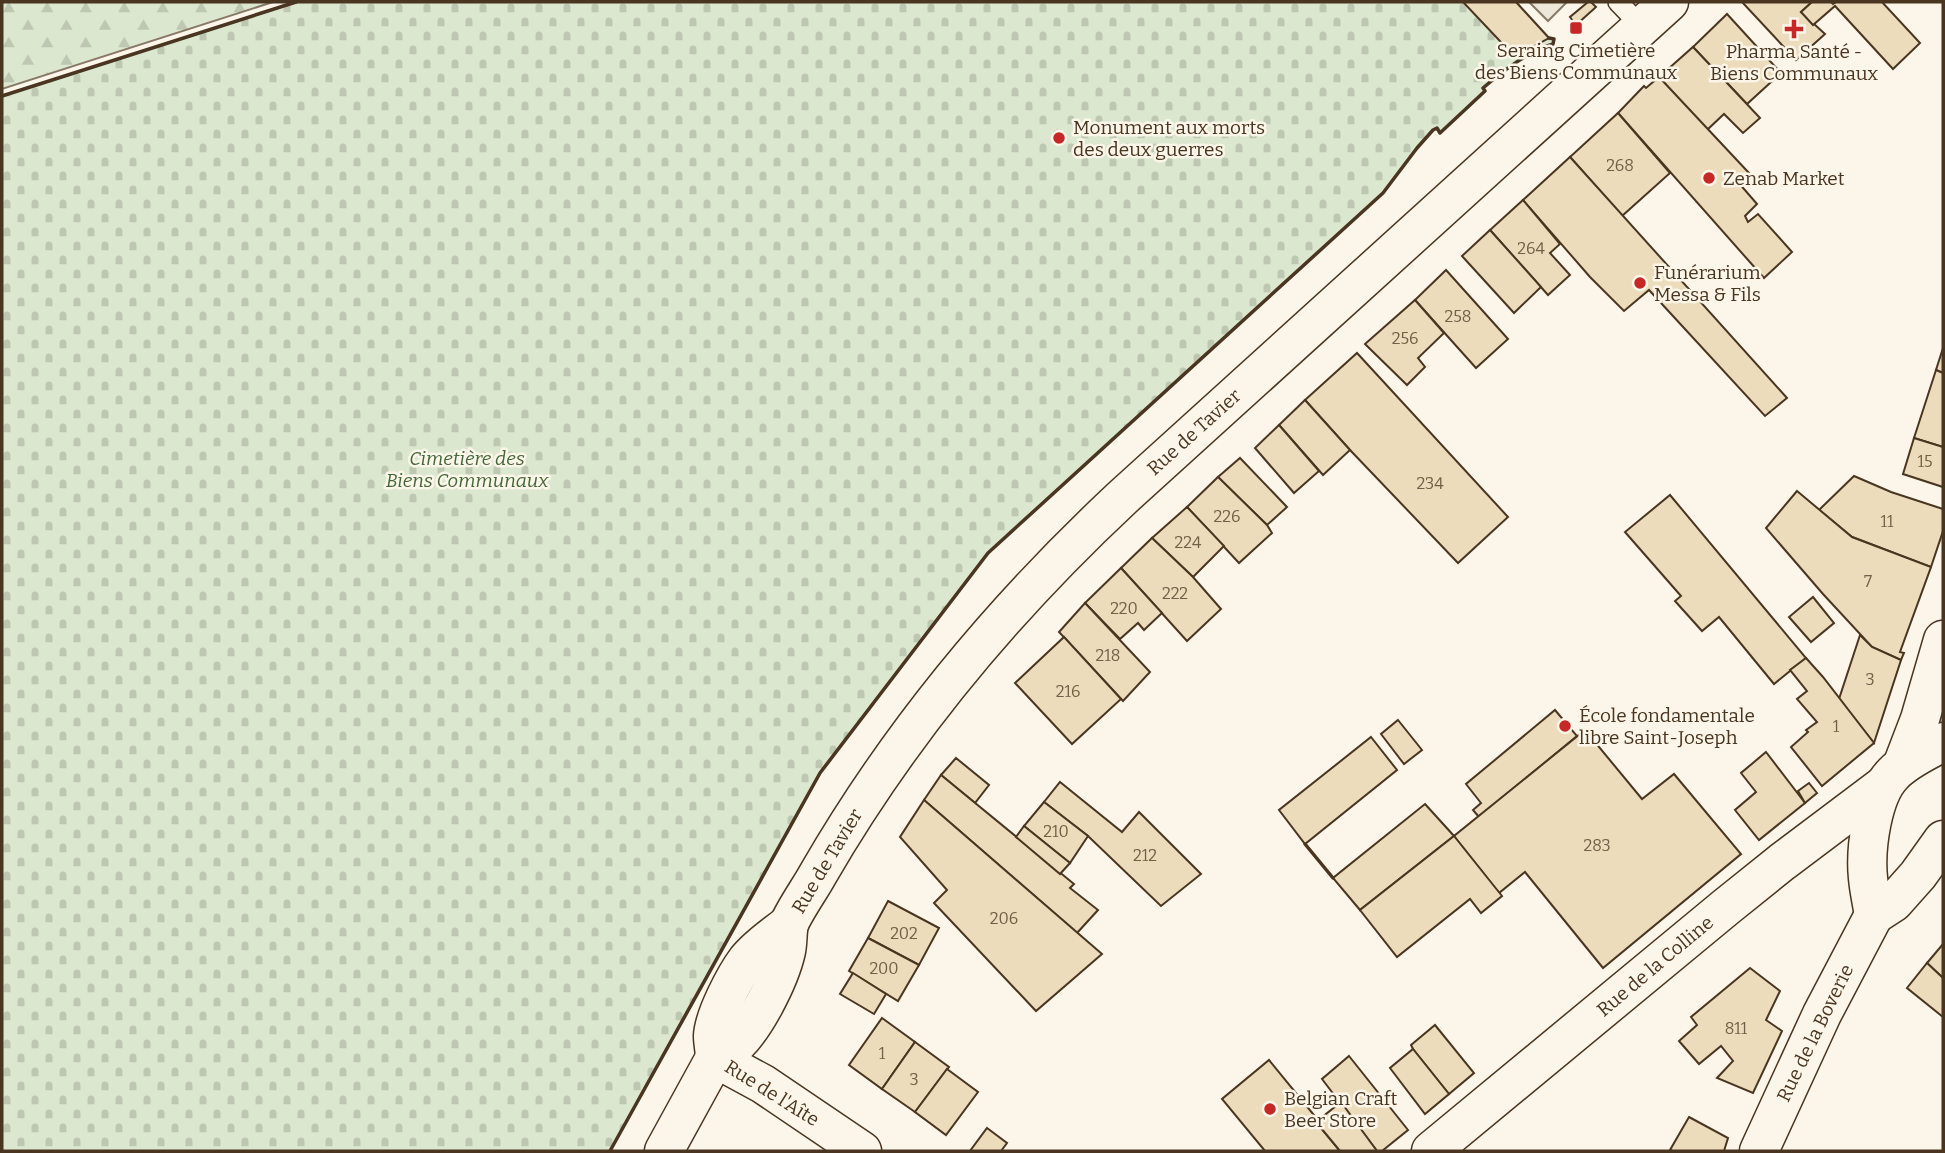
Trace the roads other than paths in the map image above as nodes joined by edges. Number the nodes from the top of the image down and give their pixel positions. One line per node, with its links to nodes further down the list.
1 (1669, 2): 2 (street, Rue de Tavier)
2 (1630, 14): 9 (street, Rue de Tavier)
3 (1943, 640): 4 (street)
4 (1927, 696): 5 (street); 6 (street)
5 (1943, 740): 6 (street, Rue de la Colline)
6 (1893, 776): 8 (street); 12 (street, Rue de la Colline)
7 (1943, 839): 8 (street)
8 (1874, 915): 13 (street, Rue de la Boverie)
9 (715, 1058): 10 (street, Rue de Tavier); 11 (street, Rue de l'Aîte)
10 (664, 1151)
11 (862, 1151)
12 (1431, 1151)
13 (1759, 1151)

